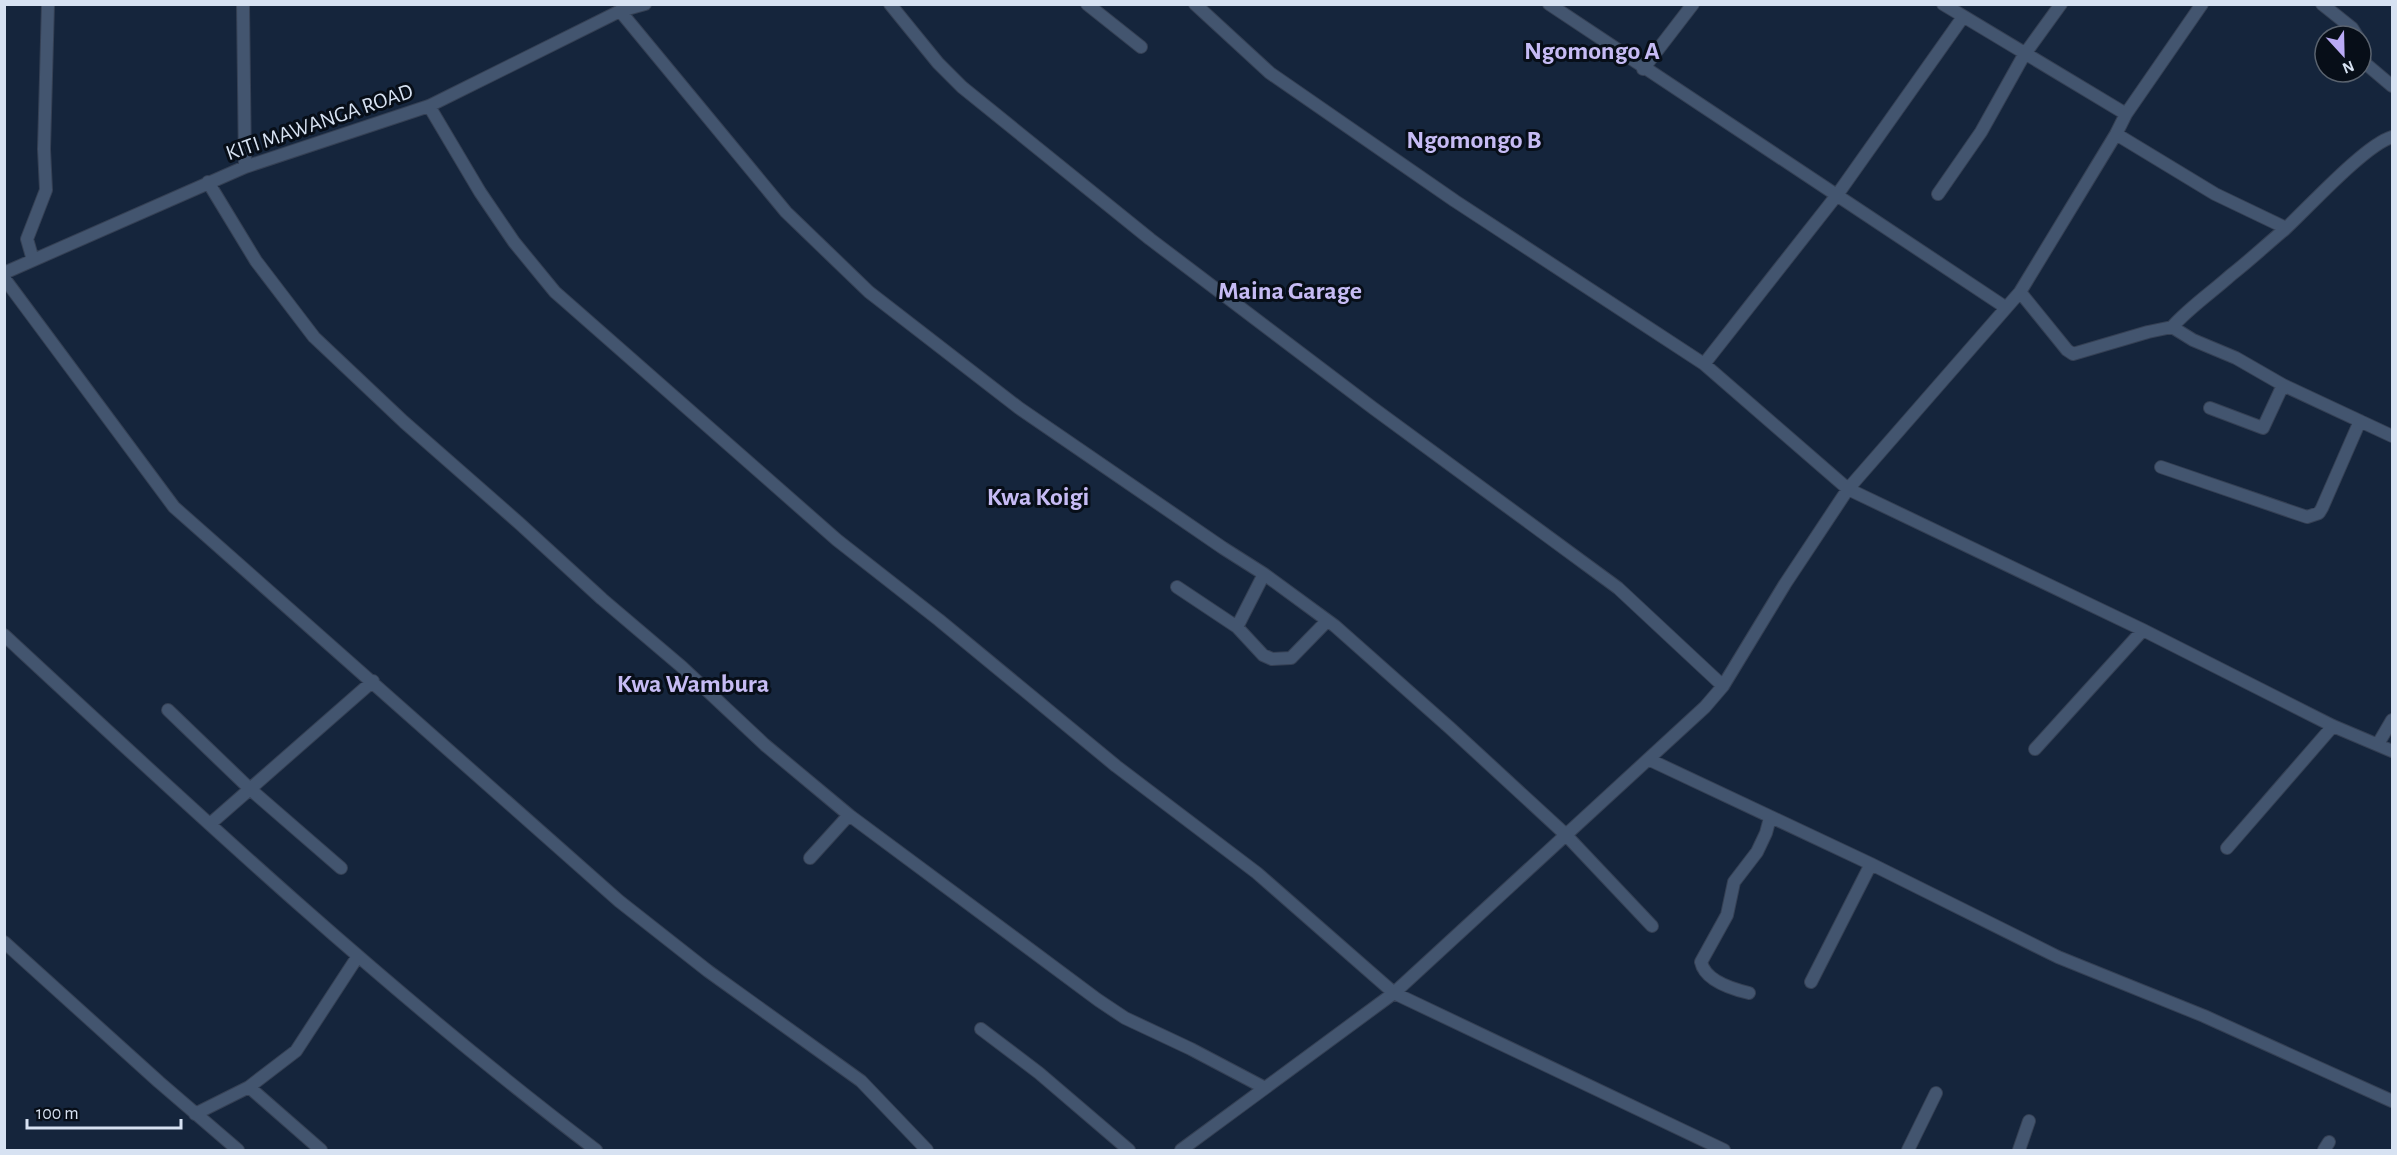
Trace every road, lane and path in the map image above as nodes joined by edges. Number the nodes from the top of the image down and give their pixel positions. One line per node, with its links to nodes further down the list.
1 (48, 4): 30 (street)
2 (243, 4): 25 (street)
3 (890, 4): 50 (street)
4 (1087, 4): 16 (street)
5 (1195, 4): 36 (street)
6 (1549, 4): 18 (street)
7 (1693, 4): 18 (street)
8 (1943, 4): 14 (street)
9 (2061, 4): 17 (street)
10 (2202, 4): 22 (street)
11 (2322, 4): 15 (street)
12 (640, 6): 13 (street, KITI MAWANGA ROAD)
13 (620, 11): 21 (street, KITI MAWANGA ROAD); 43 (street)
14 (1963, 17): 17 (street); 28 (street)
15 (2347, 24)
16 (1141, 47)
17 (2024, 55): 22 (street); 27 (street)
18 (1643, 69): 28 (street)
19 (2373, 70): 20 (street)
20 (2392, 86)
21 (429, 106): 25 (street, KITI MAWANGA ROAD); 71 (street)
22 (2126, 114): 23 (street)
23 (2116, 134): 29 (street); 33 (street)
24 (2392, 137): 29 (street)
25 (245, 167): 26 (street, KITI MAWANGA ROAD)
26 (208, 182): 30 (street, KITI MAWANGA ROAD); 59 (street)
27 (1938, 194)
28 (1837, 195): 34 (street); 36 (street)
29 (2286, 228): 35 (street)
30 (33, 260): 31 (street, KITI MAWANGA ROAD)
31 (4, 273)
32 (4, 278): 49 (street)
33 (2020, 292): 34 (street); 35 (street)
34 (2005, 307): 42 (street)
35 (2172, 327): 37 (street)
36 (1704, 364): 42 (street)
37 (2283, 385): 38 (street); 39 (street)
38 (2210, 408)
39 (2360, 421): 40 (street); 41 (street)
40 (2392, 436)
41 (2161, 467)
42 (1848, 489): 47 (street); 50 (street)
43 (1264, 574): 45 (street); 46 (street)
44 (1177, 587): 46 (street)
45 (1327, 621): 46 (street); 62 (street)
46 (1237, 627)
47 (2143, 630): 53 (street); 55 (street)
48 (4, 635): 61 (street)
49 (373, 681): 58 (street); 83 (street)
50 (1723, 686): 57 (street)
51 (168, 710): 58 (street)
52 (2392, 720): 54 (street)
53 (2333, 726): 54 (street); 63 (street)
54 (2378, 744): 56 (street)
55 (2035, 749)
56 (2392, 751)
57 (1650, 760): 60 (street); 62 (street)
58 (250, 789): 61 (street); 66 (street)
59 (849, 815): 64 (street); 75 (street)
60 (1770, 818): 65 (street); 72 (street)
61 (210, 824): 69 (street)
62 (1565, 834): 67 (street); 71 (street)
63 (2227, 848)
64 (810, 858)
65 (1871, 864): 70 (street); 77 (street)
66 (341, 868)
67 (1652, 926)
68 (4, 942): 78 (street)
69 (358, 956): 74 (street); 82 (street)
70 (1811, 982)
71 (1395, 993): 75 (street); 86 (street)
72 (1749, 993)
73 (981, 1029): 84 (street)
74 (249, 1087): 78 (street); 81 (street)
75 (1265, 1088): 85 (street)
76 (1936, 1093): 87 (street)
77 (2392, 1101)
78 (195, 1114): 80 (street)
79 (2029, 1121): 88 (street)
80 (238, 1150)
81 (321, 1150)
82 (596, 1150)
83 (927, 1150)
84 (1129, 1150)
85 (1181, 1150)
86 (1724, 1150)
87 (1908, 1150)
88 (2019, 1150)

